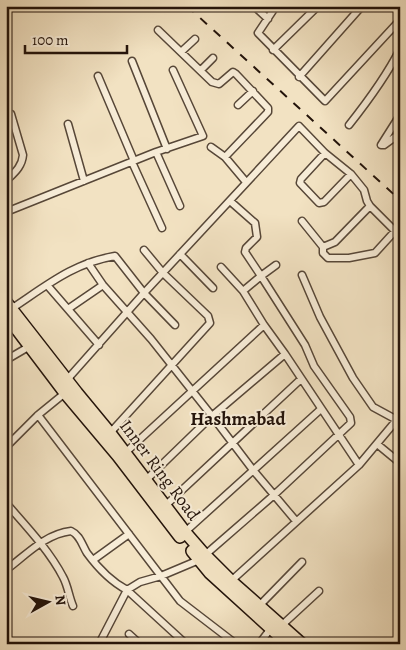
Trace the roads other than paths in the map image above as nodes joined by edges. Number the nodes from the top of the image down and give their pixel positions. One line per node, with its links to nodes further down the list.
1 (254, 6): 5 (street)
2 (276, 6): 5 (street)
3 (318, 6): 10 (street)
4 (362, 6): 17 (street)
5 (268, 19): 10 (street)
6 (400, 20): 17 (street)
7 (158, 30): 11 (street)
8 (195, 39): 11 (street)
9 (400, 49): 23 (street)
10 (273, 50): 17 (street)
11 (181, 52): 15 (street)
12 (213, 58): 15 (street)
13 (132, 61): 26 (street)
14 (173, 70): 26 (street)
15 (201, 70): 18 (street)
16 (98, 76): 30 (street)
17 (299, 77)
18 (253, 91): 19 (street); 29 (street)
19 (238, 105)
20 (11, 114): 32 (street)
21 (400, 115): 24 (street)
22 (68, 124): 33 (street)
23 (349, 125)
24 (400, 135)
25 (211, 147): 29 (street)
26 (167, 149): 27 (street)
27 (156, 152): 30 (street); 36 (street)
28 (325, 153): 31 (street); 31 (street); 34 (street)
29 (225, 157): 34 (street)
30 (133, 162): 33 (street); 40 (street)
31 (351, 174): 37 (street)
32 (6, 181)
33 (84, 181): 38 (street)
34 (246, 182): 35 (street)
35 (230, 201): 44 (street); 50 (street)
36 (180, 206)
37 (370, 206): 41 (street); 42 (street)
38 (6, 212)
39 (302, 221): 42 (street)
40 (162, 228)
41 (397, 234): 42 (street)
42 (323, 248)
43 (144, 250): 48 (street)
44 (180, 254): 48 (street); 53 (street)
45 (88, 263): 51 (street); 52 (street); 55 (street)
46 (276, 265): 50 (street)
47 (221, 267): 54 (street)
48 (163, 273): 55 (street); 65 (street)
49 (302, 275): 72 (street)
50 (261, 276): 54 (street); 74 (street)
51 (47, 284): 56 (street); 57 (street)
52 (103, 285): 56 (street); 58 (street)
53 (213, 288)
54 (243, 291): 60 (street)
55 (144, 293): 58 (street); 59 (street)
56 (68, 308): 61 (street)
57 (8, 309): 62 (highway, Inner Ring Road); 67 (highway, Inner Ring Road)
58 (127, 312): 61 (street); 65 (street)
59 (175, 325)
60 (264, 325): 63 (street); 68 (street)
61 (99, 344): 67 (street)
62 (30, 346): 64 (street); 67 (highway, Inner Ring Road)
63 (285, 354): 66 (street); 71 (street)
64 (6, 360)
65 (172, 366): 68 (street); 73 (street)
66 (302, 379): 69 (street); 75 (street)
67 (65, 387): 70 (street); 73 (highway, Inner Ring Road); 90 (highway, Inner Ring Road)
68 (192, 392): 71 (street); 78 (street)
69 (321, 409): 74 (street); 81 (street)
70 (38, 415): 77 (street); 88 (street)
71 (212, 416): 75 (street); 82 (street)
72 (398, 418): 76 (street)
73 (110, 433): 78 (highway, Inner Ring Road)
74 (338, 435): 80 (street); 83 (street)
75 (232, 442): 81 (street); 85 (street)
76 (377, 444): 79 (street); 80 (street)
77 (6, 447)
78 (125, 453): 82 (highway, Inner Ring Road)
79 (400, 463)
80 (359, 465): 86 (street)
81 (253, 470): 83 (street); 87 (street)
82 (146, 480): 85 (highway, Inner Ring Road)
83 (274, 495): 86 (street); 90 (street)
84 (6, 503): 89 (street)
85 (166, 505): 87 (highway, Inner Ring Road)
86 (296, 521): 95 (street)
87 (185, 532): 90 (highway, Inner Ring Road)
88 (129, 534): 91 (street); 94 (street)
89 (40, 543): 91 (street); 93 (street); 98 (street)
90 (202, 557): 94 (street); 95 (highway, Inner Ring Road); 100 (highway, Inner Ring Road)
91 (92, 560): 96 (street)
92 (302, 562): 99 (street)
93 (6, 570)
94 (161, 576): 96 (street); 105 (street)
95 (231, 580): 99 (highway, Inner Ring Road)
96 (127, 590): 103 (street); 104 (street)
97 (319, 591): 100 (street)
98 (73, 606)
99 (259, 606): 100 (highway, Inner Ring Road)
100 (276, 625): 106 (street); 107 (highway, Inner Ring Road); 108 (highway, Inner Ring Road)
101 (128, 634): 102 (street)
102 (138, 643)
103 (99, 644)
104 (186, 644)
105 (236, 644)
106 (259, 644)
107 (288, 644)
108 (302, 644)

